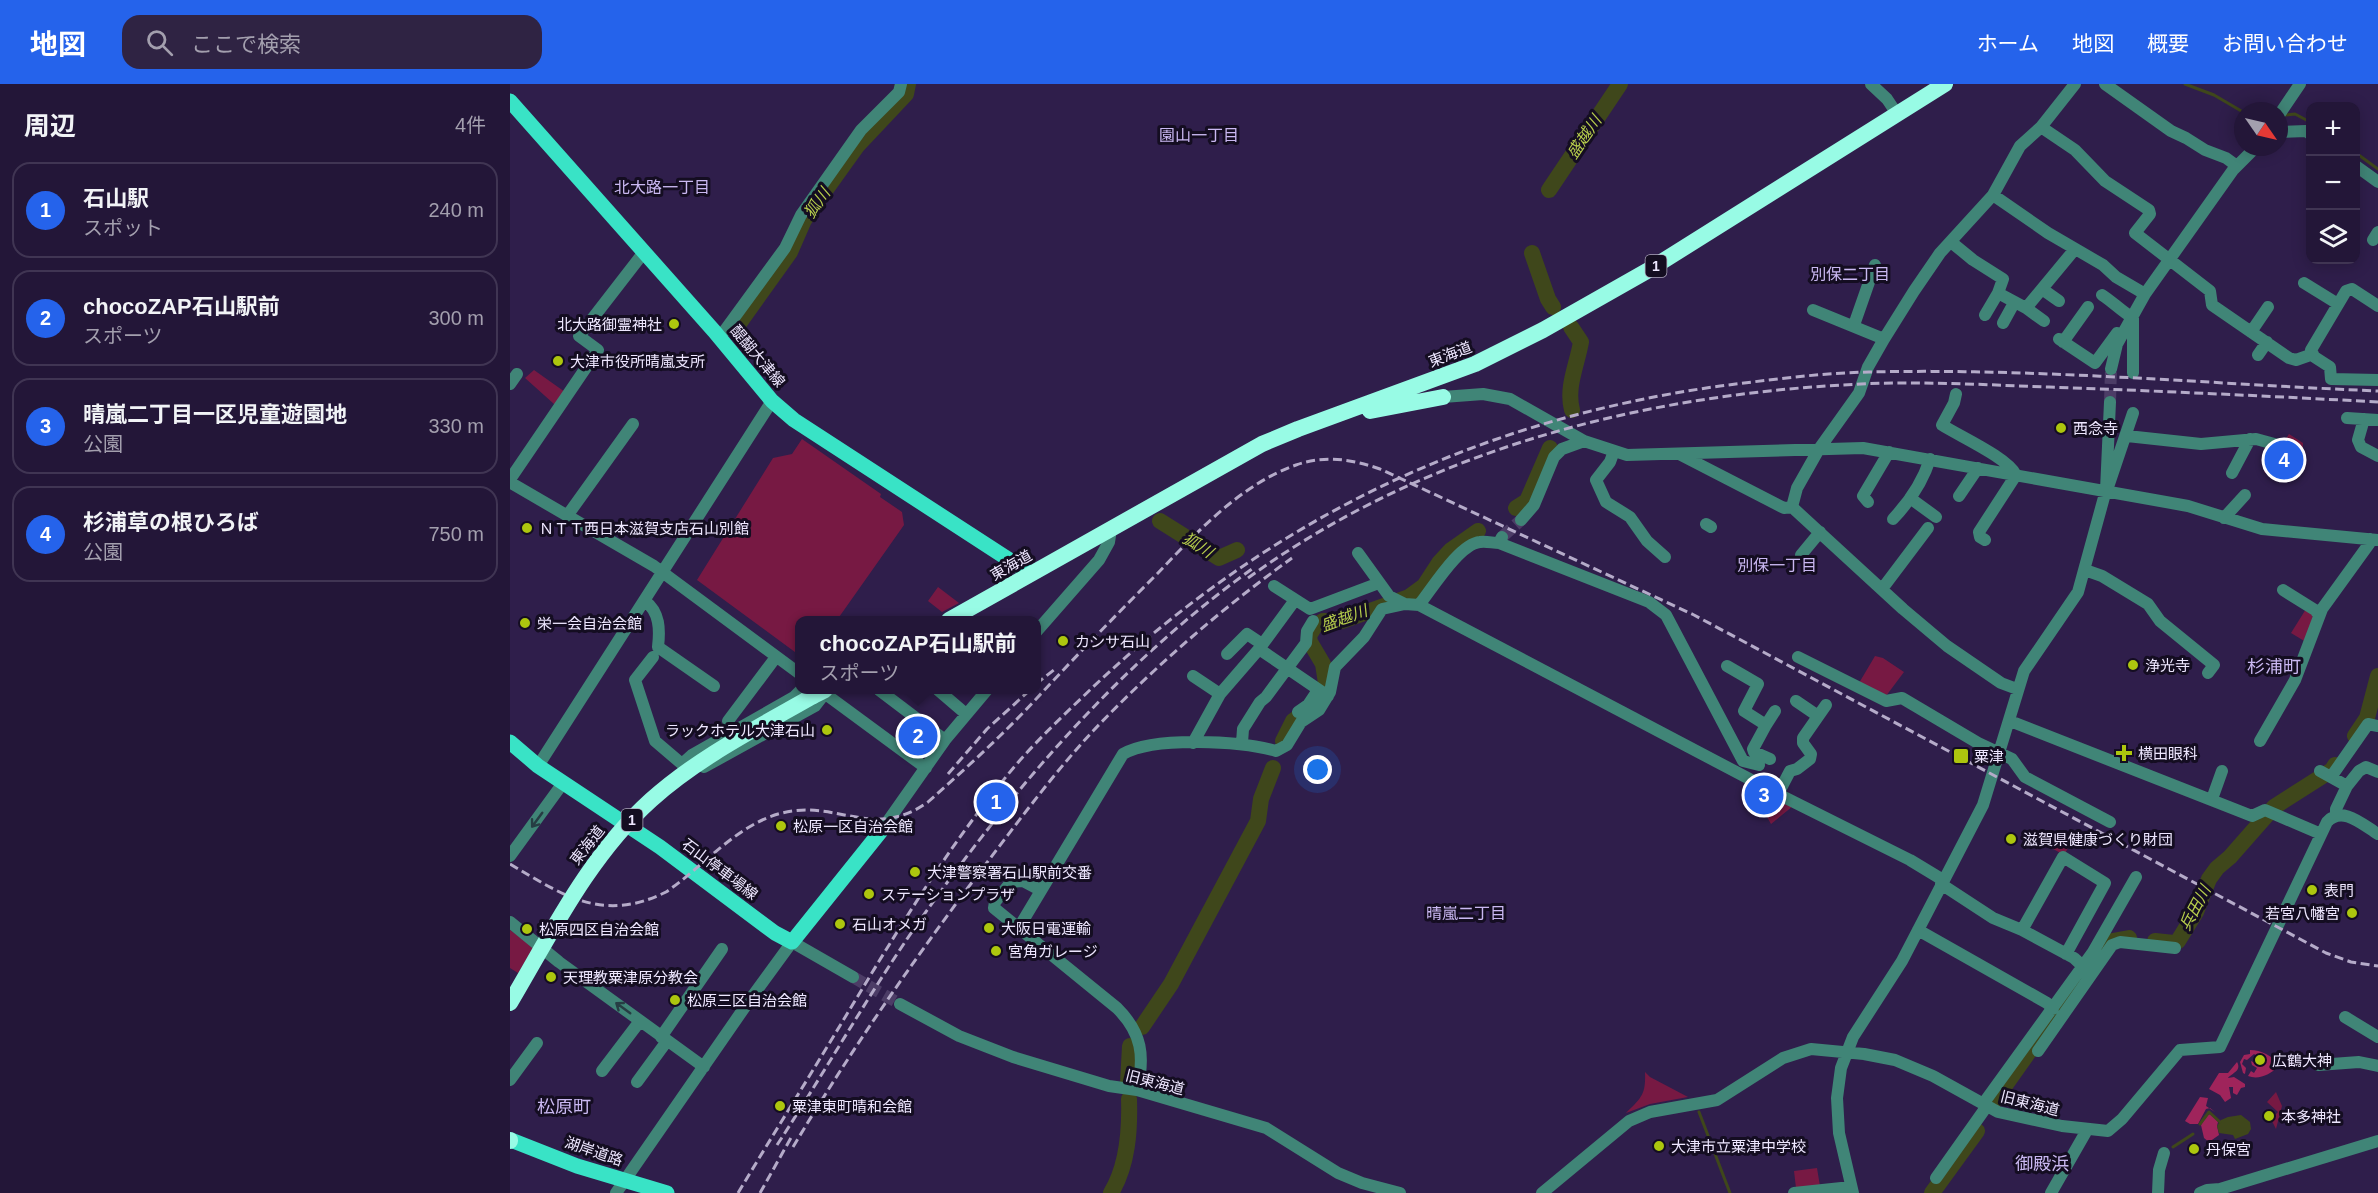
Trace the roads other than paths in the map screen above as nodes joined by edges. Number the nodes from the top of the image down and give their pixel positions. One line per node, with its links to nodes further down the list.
1 (901, 84): 41 (street)
2 (1871, 84): 9 (street)
3 (1945, 84): 9 (highway, 東海道 / 1)
4 (2075, 84): 10 (street)
5 (2105, 84): 14 (street)
6 (2300, 84): 8 (street)
7 (510, 101): 20 (main road, 醍醐大津線)
8 (2288, 102)
9 (1897, 114): 48 (highway, 東海道 / 1)
10 (2041, 127): 17 (street); 21 (street)
11 (2306, 130): 12 (street)
12 (2288, 131)
13 (2247, 156): 14 (street)
14 (2238, 166): 21 (street)
15 (2360, 169): 16 (street)
16 (2378, 182)
17 (1993, 195): 18 (street); 19 (street)
18 (1951, 242): 25 (street); 42 (street)
19 (2074, 249): 24 (street); 26 (street)
20 (644, 252): 41 (main road, 醍醐大津線); 74 (street)
21 (2170, 259): 26 (street); 40 (street)
22 (1875, 265): 39 (street)
23 (2304, 284): 29 (street)
24 (2042, 289): 28 (street); 30 (street)
25 (1998, 293): 30 (street); 35 (street)
26 (2145, 294): 36 (street)
27 (2102, 295): 36 (street)
28 (2059, 301)
29 (2338, 304): 31 (street); 44 (street)
30 (2020, 306): 37 (street); 38 (street)
31 (2378, 306)
32 (2088, 307): 36 (street)
33 (2268, 307): 40 (street)
34 (1813, 310): 39 (street)
35 (1985, 315)
36 (2129, 320): 46 (street); 47 (street)
37 (2044, 321)
38 (2003, 323)
39 (1854, 325): 42 (street)
40 (2251, 332): 43 (street)
41 (720, 338): 53 (main road, 醍醐大津線)
42 (1884, 339): 65 (street)
43 (2267, 342): 44 (street); 45 (street)
44 (2313, 354): 49 (street)
45 (2258, 355)
46 (2110, 366)
47 (2133, 373)
48 (1435, 379): 50 (highway, 東海道 / 1); 52 (highway)
49 (2378, 380)
50 (1401, 392): 52 (highway); 55 (highway, 東海道 / 1)
51 (1956, 394): 73 (street)
52 (1443, 397): 55 (highway); 63 (street)
53 (772, 401): 93 (street); 94 (main road, 醍醐大津線)
54 (2110, 402): 75 (street)
55 (1347, 411): 85 (highway, 東海道 / 1)
56 (2133, 412): 61 (street)
57 (2347, 418): 58 (street)
58 (2364, 419): 59 (street); 69 (street)
59 (2378, 420)
60 (633, 424): 81 (street)
61 (2127, 436): 62 (street); 75 (street)
62 (2250, 439): 64 (street); 72 (street)
63 (1584, 441): 66 (street); 84 (street)
64 (2278, 446)
65 (1819, 449): 67 (street); 68 (street); 80 (street)
66 (1614, 451): 68 (street); 91 (street)
67 (1889, 452): 70 (street); 79 (street)
68 (1677, 453): 80 (street)
69 (2378, 456)
70 (1930, 459): 71 (street); 78 (street)
71 (1978, 468): 73 (street); 77 (street)
72 (2232, 473)
73 (2016, 475): 75 (street); 87 (street)
74 (510, 483): 81 (street)
75 (2106, 490): 82 (street); 92 (street)
76 (2244, 495): 82 (street)
77 (1959, 496)
78 (1910, 498): 83 (street); 97 (street)
79 (1868, 502)
80 (1792, 507): 86 (street)
81 (567, 516): 93 (street)
82 (2224, 518): 88 (street)
83 (1893, 519)
84 (1521, 520)
85 (1111, 529): 94 (highway, 東海道 / 1); 106 (street)
86 (1820, 532): 90 (street); 97 (street)
87 (1985, 540)
88 (2376, 540): 103 (street)
89 (1358, 553): 95 (street)
90 (1801, 555)
91 (1665, 557)
92 (2085, 570): 115 (street); 118 (street)
93 (663, 573): 100 (street); 110 (street)
94 (1031, 574): 104 (highway, 東海道 / 1)
95 (1379, 583): 99 (street); 101 (street)
96 (1274, 586): 99 (street)
97 (1882, 589): 118 (street)
98 (2283, 590): 103 (street)
99 (1295, 600): 107 (street)
100 (645, 601): 117 (street); 147 (street)
101 (1400, 602): 102 (street); 119 (street)
102 (1419, 605): 145 (street); 150 (street)
103 (2319, 615): 140 (street)
104 (957, 616)
105 (1313, 621): 113 (street)
106 (1041, 626)
107 (1261, 647): 108 (street); 113 (street); 127 (street)
108 (1227, 654)
109 (652, 657): 148 (street)
110 (776, 657): 114 (street); 134 (street)
111 (1798, 657): 144 (street)
112 (1727, 666): 136 (street)
113 (1286, 669): 119 (street); 143 (street)
114 (795, 670)
115 (2208, 673)
116 (1193, 676): 127 (street)
117 (714, 686)
118 (2017, 689): 135 (street)
119 (1323, 693): 131 (street); 143 (street)
120 (807, 694): 148 (street)
121 (808, 694): 179 (highway, 東海道 / 1, bridge)
122 (817, 694): 149 (street)
123 (818, 694): 148 (street)
124 (884, 694): 139 (street)
125 (943, 694): 132 (street)
126 (984, 694): 132 (street)
127 (1220, 694): 142 (street)
128 (1796, 701): 133 (street)
129 (1826, 705): 133 (street)
130 (1775, 711): 136 (street)
131 (1298, 712)
132 (966, 714): 139 (street)
133 (1818, 716): 156 (street)
134 (728, 721)
135 (2010, 721): 144 (street); 157 (street)
136 (1766, 725): 146 (street)
137 (2378, 726): 155 (street)
138 (1734, 730): 146 (street)
139 (945, 740): 149 (street)
140 (2260, 741)
141 (510, 742): 147 (main road, 石山停車場線)
142 (1193, 742): 143 (street); 167 (street)
143 (1242, 744)
144 (1999, 754): 159 (street); 166 (street)
145 (1742, 758): 146 (street); 150 (street)
146 (1761, 758): 154 (street)
147 (538, 766): 153 (main road, 石山停車場線)
148 (684, 767): 160 (street)
149 (926, 768): 161 (street)
150 (1735, 771): 154 (street)
151 (2222, 771): 157 (street)
152 (2378, 772): 155 (street)
153 (563, 783): 160 (main road, 石山停車場線); 164 (street, one-way to 164)
154 (1757, 783): 156 (street)
155 (2347, 786): 158 (street, 旧東海道)
156 (1778, 794): 166 (street)
157 (2212, 799): 162 (street)
158 (2336, 814): 162 (street, 旧東海道); 163 (street)
159 (2110, 822)
160 (627, 825): 172 (main road, 石山停車場線); 174 (street)
161 (881, 831): 172 (main road)
162 (2321, 834): 197 (street, 旧東海道)
163 (2378, 834)
164 (510, 856)
165 (2136, 877): 177 (street)
166 (1942, 882): 170 (street); 171 (street)
167 (1040, 890): 169 (street); 169 (street)
168 (510, 922): 174 (street)
169 (1018, 929): 195 (street)
170 (1918, 930): 181 (street); 187 (street)
171 (2022, 930): 176 (street); 176 (street)
172 (792, 942): 178 (street); 191 (street)
173 (2175, 948): 177 (street)
174 (542, 949): 179 (street); 183 (street, one-way to 174)
175 (723, 949): 185 (street)
176 (2066, 954): 177 (street)
177 (2087, 971): 181 (street); 188 (street)
178 (853, 977)
179 (510, 1003)
180 (900, 1004): 195 (street, 旧東海道)
181 (2053, 1009): 196 (street)
182 (2345, 1017): 184 (street)
183 (640, 1021): 185 (street); 192 (street)
184 (2378, 1037)
185 (664, 1039): 191 (street); 194 (street)
186 (537, 1043): 193 (street)
187 (1847, 1051): 196 (street, 旧東海道); 203 (street); 207 (street, 旧東海道)
188 (2038, 1052)
189 (2318, 1065): 190 (street)
190 (2378, 1066)
191 (704, 1067): 202 (street)
192 (602, 1071)
193 (510, 1080)
194 (637, 1082)
195 (1137, 1089): 206 (street, 旧東海道)
196 (1985, 1105): 197 (street, 旧東海道); 201 (street)
197 (2087, 1130): 209 (street)
198 (510, 1140): 202 (main road, 湖岸道路)
199 (2378, 1141): 204 (street)
200 (2164, 1154): 210 (street)
201 (1936, 1178)
202 (620, 1187): 205 (main road, 湖岸道路)
203 (1852, 1190): 208 (street)
204 (2218, 1191): 211 (street)
205 (667, 1193)
206 (1400, 1193)
207 (1542, 1193)
208 (1794, 1193)
209 (2051, 1193)
210 (2158, 1193)
211 (2200, 1193)

